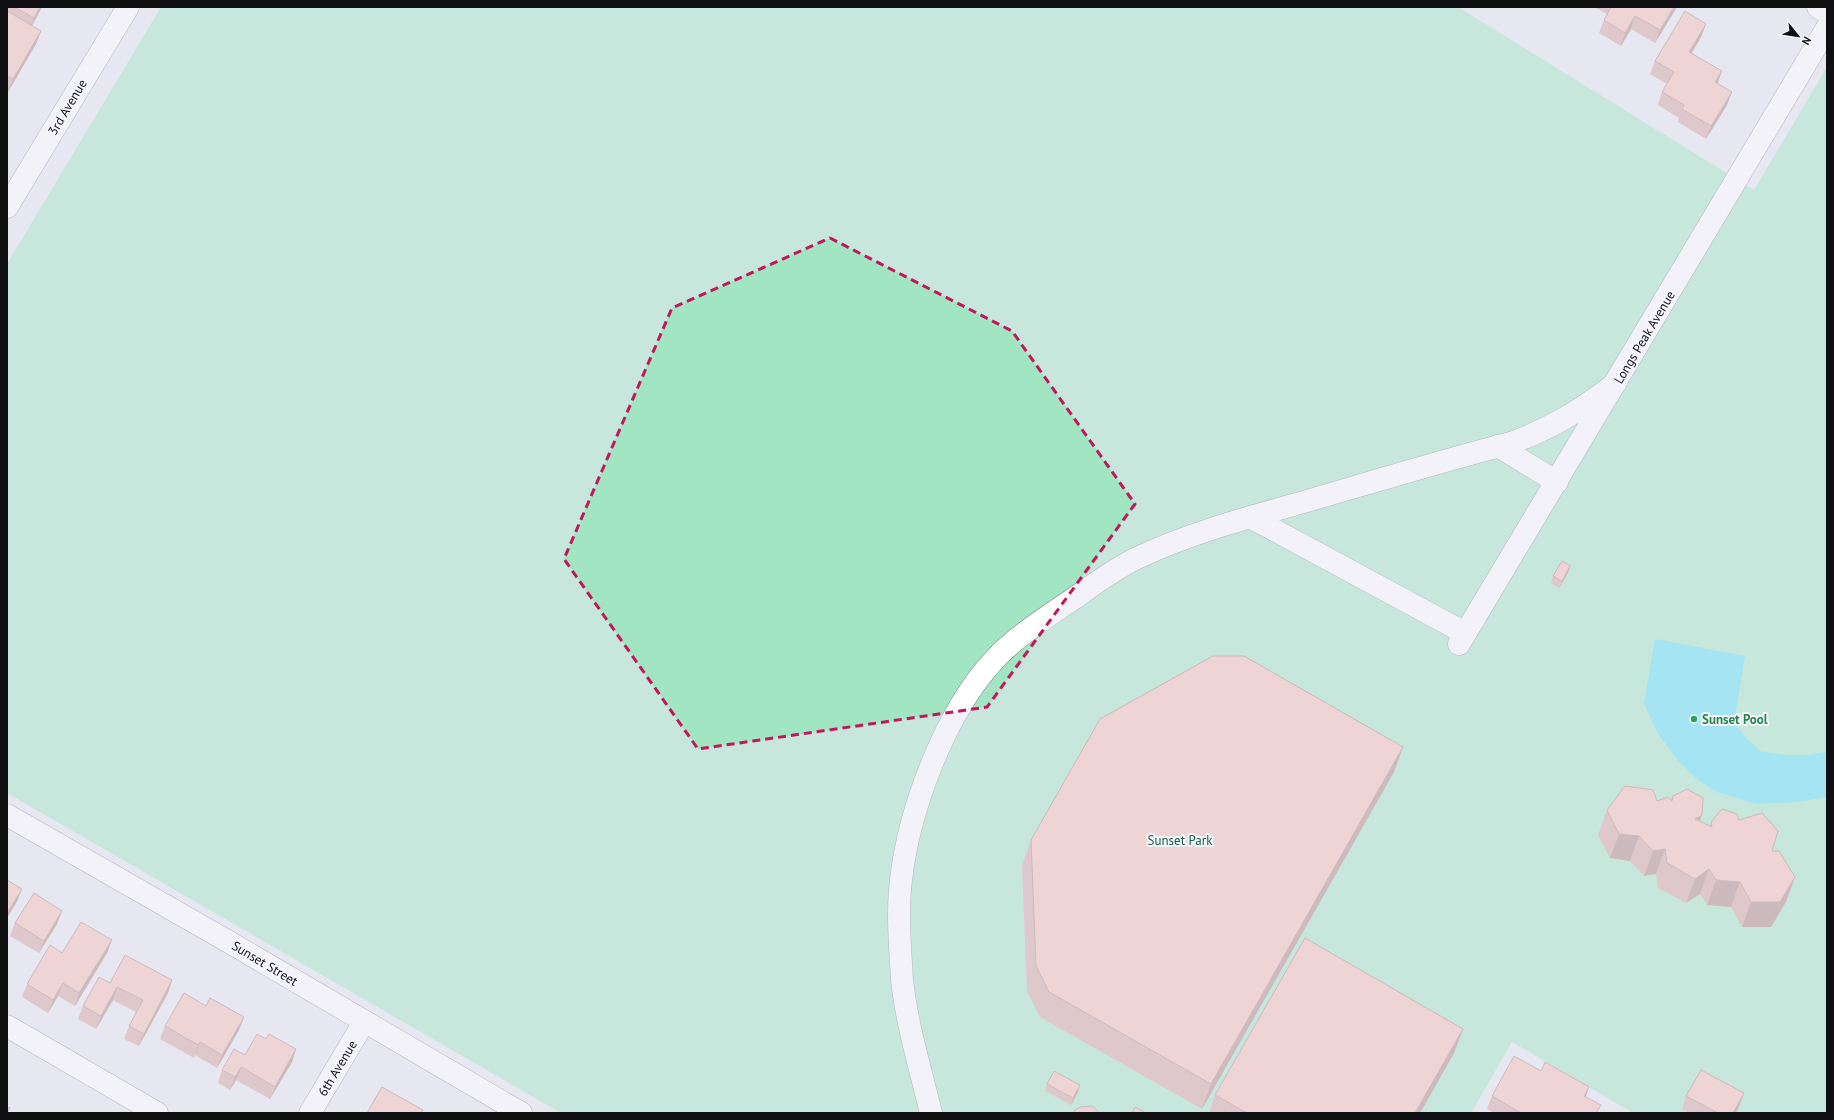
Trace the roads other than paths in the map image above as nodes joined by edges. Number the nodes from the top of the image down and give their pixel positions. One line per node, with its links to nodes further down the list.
1 (128, 7): 5 (street, 3rd Avenue)
2 (1818, 7): 3 (street)
3 (1827, 13)
4 (1827, 28): 6 (street, Longs Peak Avenue)
5 (7, 207)
6 (1616, 384): 7 (street); 8 (street, Longs Peak Avenue)
7 (1498, 446): 8 (street); 9 (street)
8 (1557, 482): 9 (street, Longs Peak Avenue)
9 (1250, 517): 16 (street)
10 (7, 815): 11 (street, Sunset Street)
11 (364, 1022): 14 (street, 6th Avenue); 15 (street, Sunset Street)
12 (7, 1026): 13 (street)
13 (157, 1113)
14 (310, 1113)
15 (520, 1113)
16 (931, 1113)

